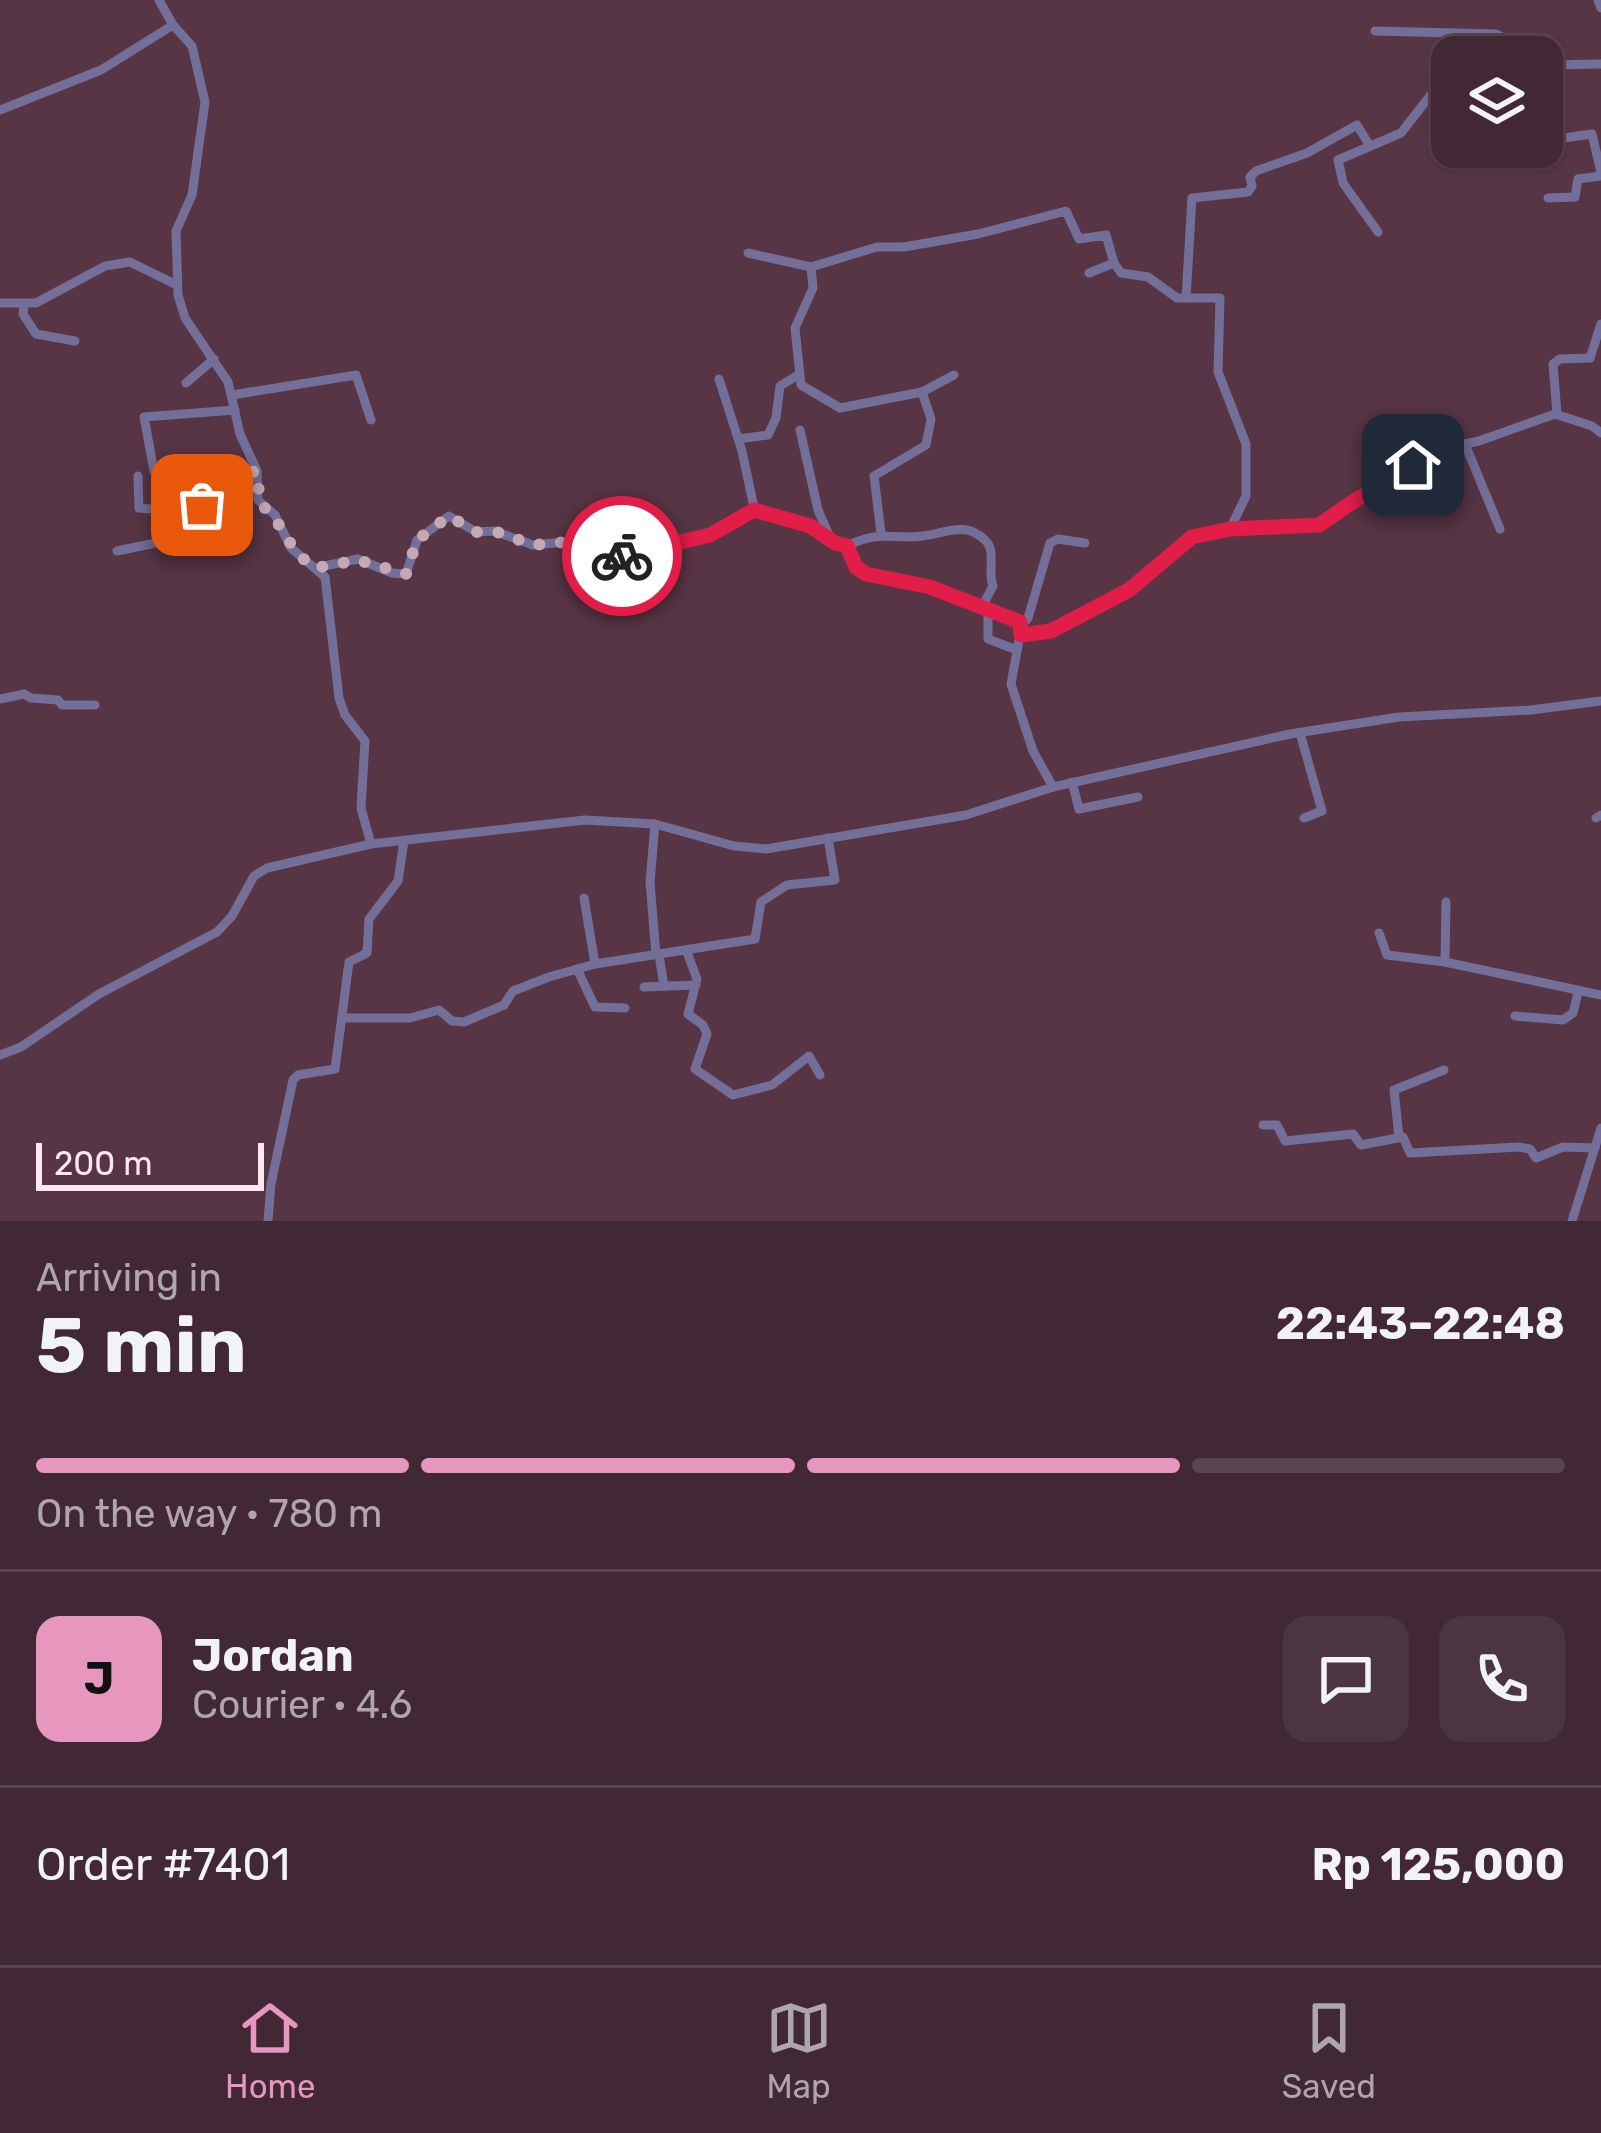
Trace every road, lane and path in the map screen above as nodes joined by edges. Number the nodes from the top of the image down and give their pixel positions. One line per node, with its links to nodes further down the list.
1 (159, 0): 2 (street)
2 (173, 25): 8 (street); 18 (street)
3 (1375, 31): 4 (street)
4 (1500, 36)
5 (1601, 64): 6 (street)
6 (1563, 65)
7 (1431, 94): 10 (street)
8 (0, 110)
9 (1563, 138): 11 (street)
10 (1370, 146): 13 (street); 19 (street)
11 (1601, 174): 12 (street)
12 (1548, 198)
13 (1378, 232)
14 (748, 253): 16 (street)
15 (1114, 263): 16 (street); 17 (street); 19 (street)
16 (811, 267): 26 (street)
17 (1089, 273)
18 (177, 285): 21 (street); 24 (street)
19 (1186, 298): 43 (street)
20 (0, 303): 21 (street)
21 (24, 306): 23 (street)
22 (1601, 324): 32 (street)
23 (76, 341)
24 (214, 359): 28 (street); 30 (street)
25 (954, 375): 29 (street)
26 (798, 376): 29 (street); 36 (street)
27 (719, 379): 36 (street)
28 (186, 383)
29 (922, 392): 45 (street)
30 (232, 395): 31 (street); 33 (street)
31 (235, 410): 38 (street); 39 (street)
32 (1557, 414): 35 (street); 37 (street)
33 (371, 420)
34 (800, 430): 46 (street)
35 (1601, 433)
36 (738, 439): 41 (street)
37 (1465, 444): 43 (street); 44 (street)
38 (154, 471)
39 (257, 471): 42 (street); 50 (street)
40 (138, 476): 42 (street)
41 (754, 510): 46 (street); 50 (street)
42 (185, 512): 49 (street)
43 (1230, 529): 52 (street)
44 (1500, 529)
45 (881, 533): 48 (street); 51 (street)
46 (832, 542): 48 (street)
47 (1085, 543): 52 (street)
48 (847, 546): 51 (street)
49 (117, 550)
50 (315, 568): 65 (street)
51 (985, 607): 52 (street); 53 (street)
52 (1022, 630): 53 (street)
53 (1017, 650): 59 (street)
54 (0, 699): 56 (street)
55 (1601, 700): 57 (street)
56 (95, 705)
57 (1300, 733): 58 (street); 61 (street)
58 (1072, 782): 59 (street); 60 (street)
59 (1053, 787): 63 (street)
60 (1138, 797)
61 (1304, 818)
62 (655, 824): 63 (street); 64 (street); 70 (street)
63 (828, 838): 69 (street)
64 (404, 842): 65 (street); 81 (street)
65 (371, 844): 82 (street)
66 (584, 898): 72 (street)
67 (1445, 902): 71 (street)
68 (1379, 933): 71 (street)
69 (687, 952): 70 (street); 75 (street)
70 (657, 955): 72 (street); 74 (street)
71 (1445, 962): 77 (street)
72 (595, 964): 73 (street)
73 (577, 969): 79 (street); 81 (street)
74 (664, 986): 75 (street); 76 (street)
75 (696, 986): 84 (street)
76 (644, 987)
77 (1578, 992): 78 (street); 80 (street)
78 (1601, 995)
79 (625, 1009)
80 (1515, 1016)
81 (344, 1018): 91 (street)
82 (0, 1055)
83 (1444, 1070): 87 (street)
84 (820, 1075)
85 (1263, 1125): 87 (street)
86 (1601, 1128): 88 (street)
87 (1399, 1137): 88 (street)
88 (1595, 1148): 89 (street)
89 (1586, 1175): 90 (street); 92 (street)
90 (1600, 1176)
91 (268, 1221)
92 (1572, 1221)

